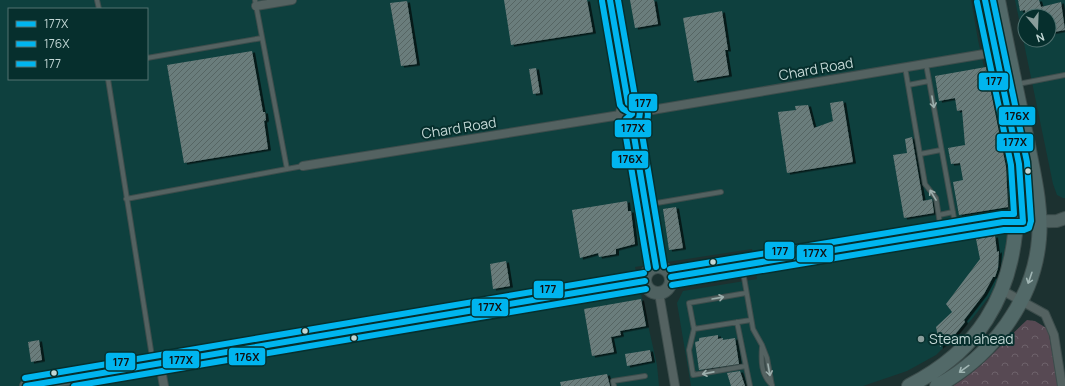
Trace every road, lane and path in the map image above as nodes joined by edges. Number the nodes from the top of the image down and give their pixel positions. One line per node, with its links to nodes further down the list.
1 (292, 0): 5 (street)
2 (610, 0): 16 (street)
3 (985, 0): 7 (highway)
4 (998, 0): 15 (highway)
5 (255, 3): 6 (lane)
6 (262, 38): 8 (lane); 23 (lane)
7 (996, 52): 9 (street, Chard Road); 30 (highway)
8 (148, 58)
9 (926, 64): 10 (street, Chard Road); 13 (lane)
10 (905, 67): 14 (lane); 17 (street, Chard Road)
11 (1065, 75): 15 (lane)
12 (108, 80): 25 (lane)
13 (929, 81): 14 (lane); 20 (lane, one-way to 20)
14 (908, 85): 21 (lane)
15 (1016, 85): 31 (highway)
16 (628, 103): 17 (street); 18 (street)
17 (640, 112): 19 (street)
18 (620, 115): 19 (street); 22 (street, Chard Road)
19 (632, 124): 26 (street)
20 (942, 150): 21 (lane); 27 (lane)
21 (920, 154): 28 (lane, one-way to 21)
22 (303, 166): 23 (lane)
23 (287, 169): 25 (lane)
24 (721, 192): 26 (lane)
25 (126, 199): 45 (lane)
26 (646, 205): 34 (street)
27 (953, 212): 28 (lane); 32 (lane)
28 (939, 215): 33 (lane)
29 (1065, 218): 31 (main road)
30 (1023, 222): 31 (main road); 32 (main road); 39 (highway)
31 (1040, 222): 41 (highway, one-way to 41)
32 (956, 230): 33 (main road)
33 (942, 232): 35 (main road)
34 (656, 266): 36 (main road); 37 (main road)
35 (742, 266): 36 (main road); 40 (lane)
36 (671, 277): 38 (main road)
37 (645, 281): 38 (main road); 45 (main road)
38 (659, 293): 51 (street)
39 (1007, 293): 41 (street); 54 (highway)
40 (746, 294): 42 (lane); 44 (lane, one-way to 40)
41 (1020, 300): 55 (highway, one-way to 55); 56 (street)
42 (751, 320): 43 (lane); 53 (lane, one-way to 53)
43 (737, 322): 44 (lane); 46 (lane)
44 (694, 329): 46 (lane, one-way to 44)
45 (157, 365): 48 (main road); 49 (street)
46 (746, 366): 52 (lane)
47 (645, 376): 50 (lane)
48 (26, 386)
49 (164, 386)
50 (614, 386)
51 (675, 386)
52 (750, 386)
53 (772, 386)
54 (909, 386)
55 (937, 386)
56 (1062, 386)

